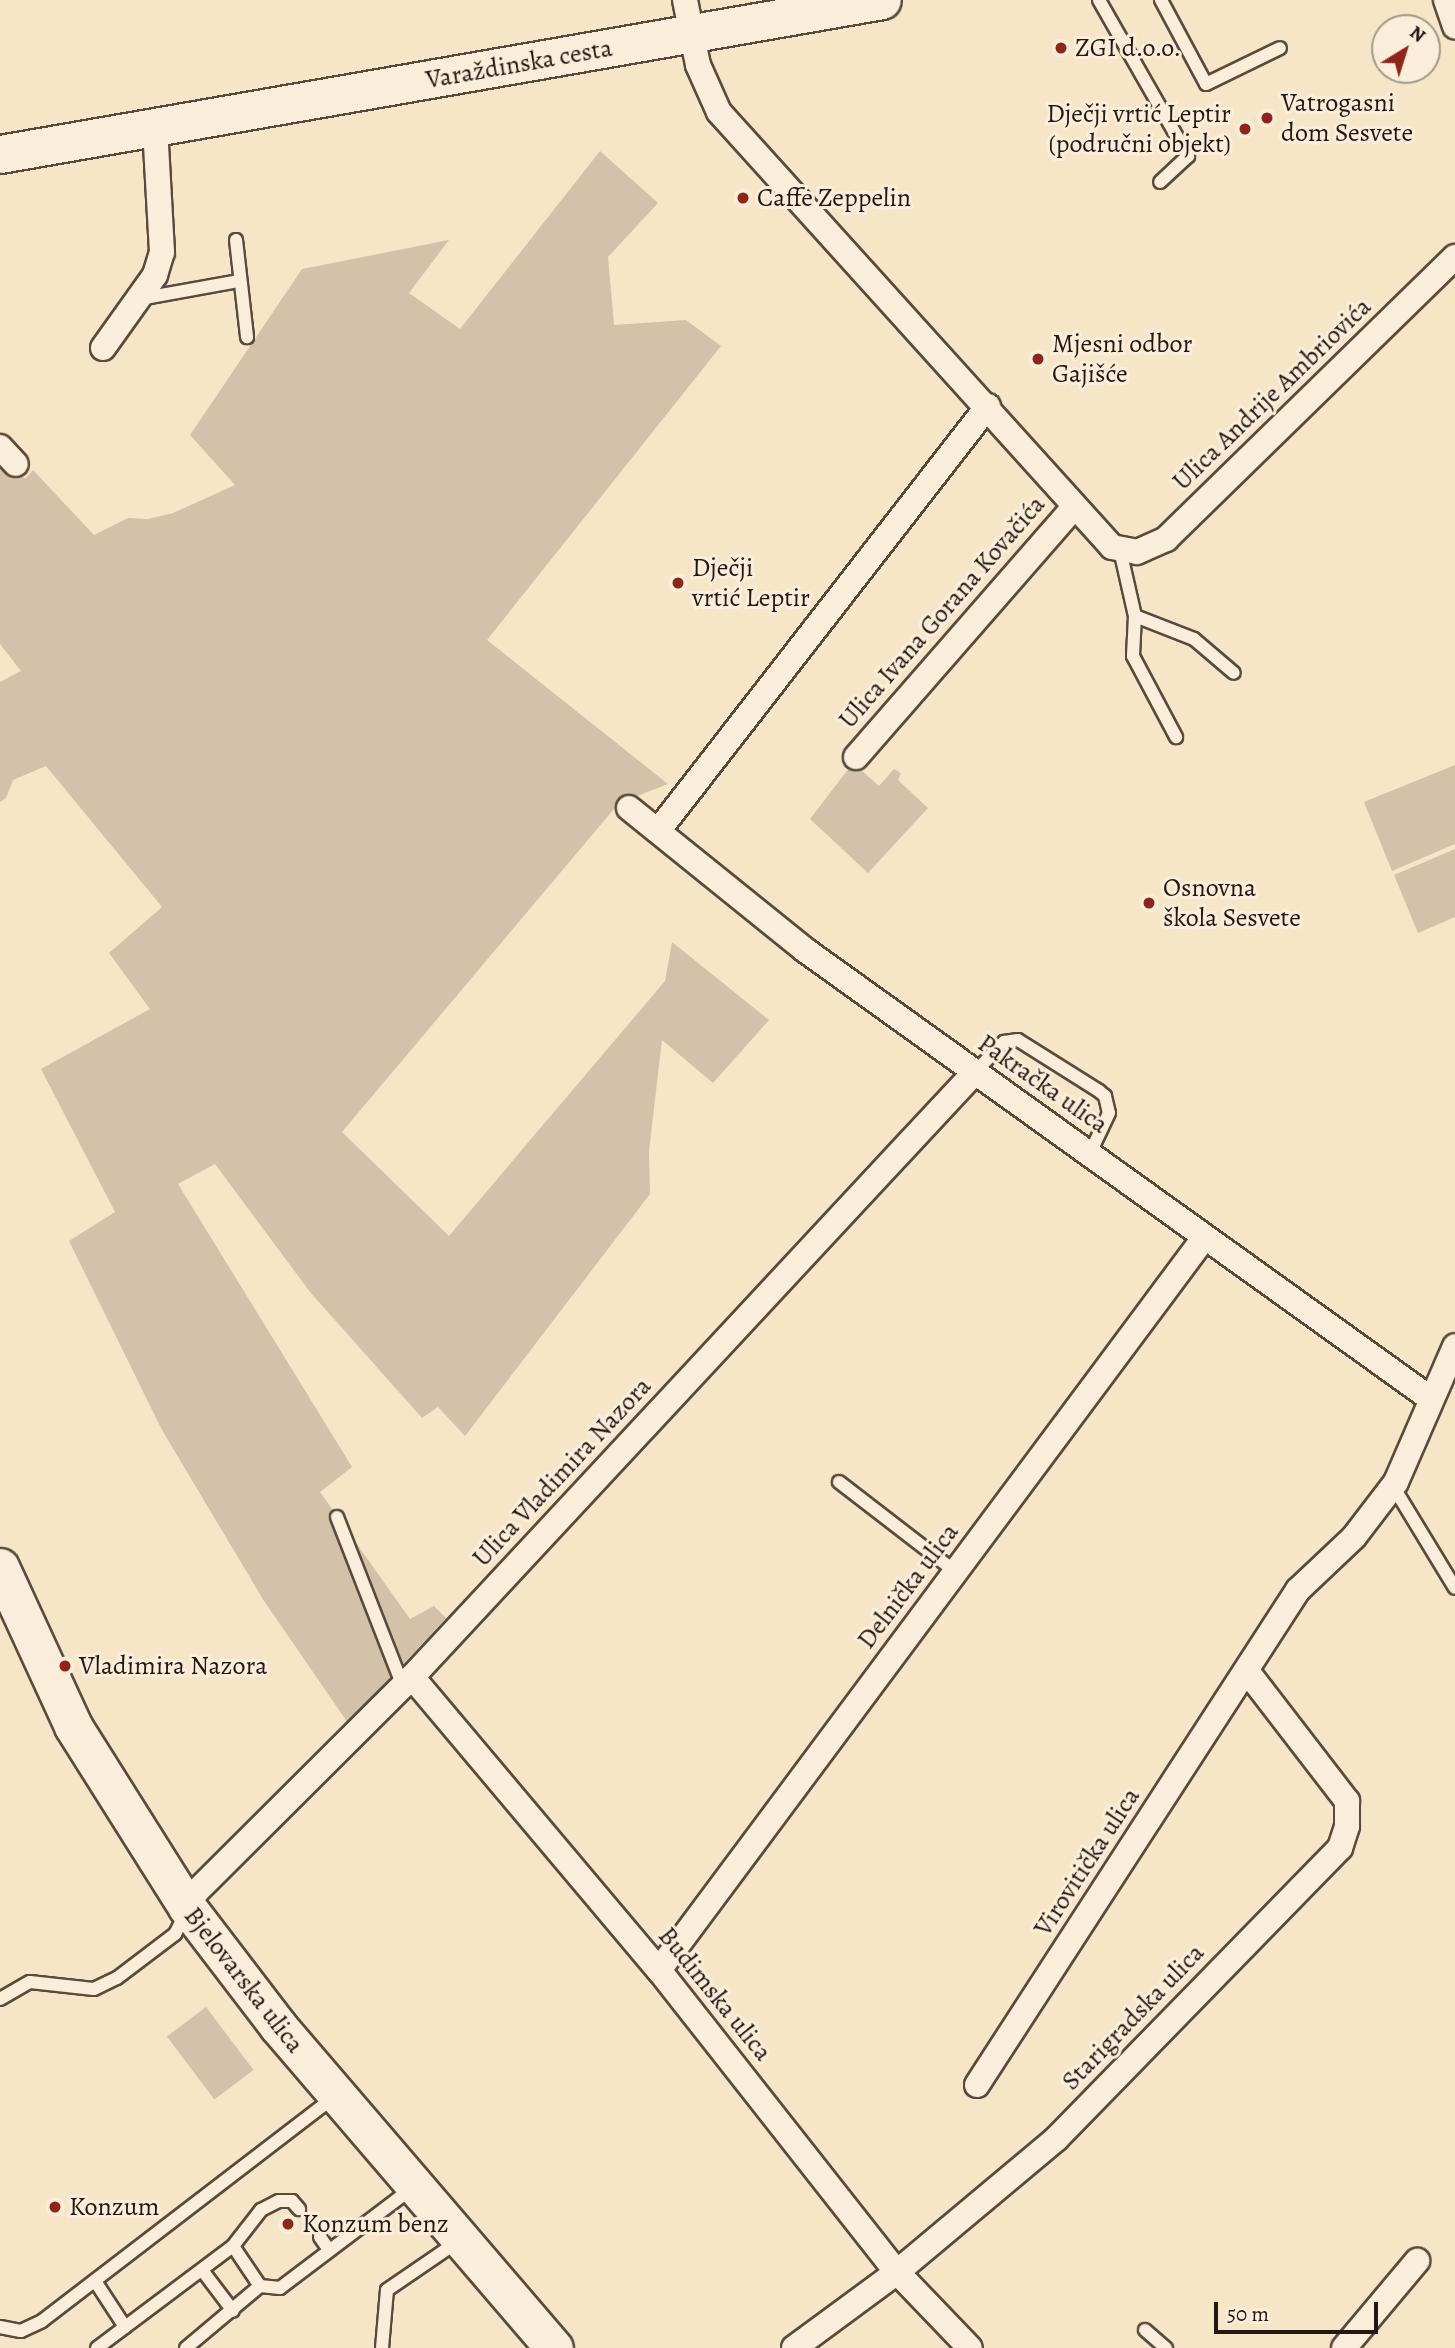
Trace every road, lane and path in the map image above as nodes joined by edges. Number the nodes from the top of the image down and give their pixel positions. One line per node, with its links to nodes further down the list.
1 (882, 0): 5 (main road, Varaždinska cesta)
2 (1099, 0): 10 (lane)
3 (1161, 0): 7 (lane)
4 (1446, 0): 6 (street)
5 (688, 16): 8 (main road, Varaždinska cesta); 17 (street, Ulica Ivana Gorana Kovačića)
6 (1455, 26)
7 (1280, 48)
8 (155, 128): 9 (main road, Varaždinska cesta); 14 (street)
9 (0, 154)
10 (1160, 182)
11 (236, 240): 13 (lane)
12 (1455, 257): 19 (street, Ulica Andrije Ambriovića)
13 (239, 281): 14 (lane); 15 (lane)
14 (139, 299): 16 (street)
15 (247, 337)
16 (103, 348)
17 (988, 406): 18 (street, Ulica Ivana Gorana Kovačića); 25 (street)
18 (1074, 507): 19 (street, Ulica Ivana Gorana Kovačića); 23 (street, Ulica Ivana Gorana Kovačića)
19 (1120, 550): 20 (lane)
20 (1135, 616): 21 (lane); 22 (lane)
21 (1234, 673)
22 (1176, 737)
23 (856, 757)
24 (629, 808): 25 (street, Pakračka ulica)
25 (657, 831): 26 (street, Pakračka ulica)
26 (975, 1072): 27 (street, Pakračka ulica); 27 (lane); 38 (street, Ulica Vladimira Nazora)
27 (1090, 1153): 28 (street, Pakračka ulica)
28 (1204, 1238): 30 (street, Pakračka ulica); 35 (street, Delnička ulica)
29 (1455, 1346): 30 (street, Virovitička ulica)
30 (1431, 1399): 32 (street, Virovitička ulica)
31 (839, 1482): 35 (lane)
32 (1393, 1486): 36 (lane); 37 (street, Virovitička ulica)
33 (337, 1517): 38 (lane)
34 (0, 1567): 39 (main road, Bjelovarska ulica)
35 (956, 1572): 40 (street, Delnička ulica)
36 (1455, 1588)
37 (1247, 1671): 42 (street, Virovitička ulica); 52 (street, Starigradska ulica)
38 (408, 1681): 39 (street, Ulica Vladimira Nazora); 40 (street, Budimska ulica)
39 (187, 1907): 41 (lane); 43 (main road, Bjelovarska ulica)
40 (659, 1970): 52 (street, Budimska ulica)
41 (0, 1999)
42 (977, 2085)
43 (336, 2095): 44 (main road, Bjelovarska ulica); 53 (lane)
44 (415, 2186): 47 (main road, Bjelovarska ulica); 49 (lane)
45 (299, 2209): 48 (lane)
46 (320, 2237): 49 (lane)
47 (460, 2239): 61 (lane); 62 (main road, Bjelovarska ulica)
48 (233, 2246): 51 (lane); 54 (lane)
49 (329, 2250): 54 (lane)
50 (1417, 2261): 66 (street)
51 (201, 2270): 55 (lane); 57 (lane)
52 (897, 2272): 63 (street, Starigradska ulica); 64 (street, Budimska ulica)
53 (95, 2281): 56 (lane); 57 (lane)
54 (260, 2286): 55 (lane)
55 (233, 2311): 60 (lane)
56 (0, 2326)
57 (125, 2327): 59 (lane)
58 (1145, 2330): 65 (lane)
59 (97, 2348)
60 (186, 2348)
61 (382, 2348)
62 (554, 2348)
63 (794, 2348)
64 (970, 2348)
65 (1166, 2348)
66 (1344, 2348)

